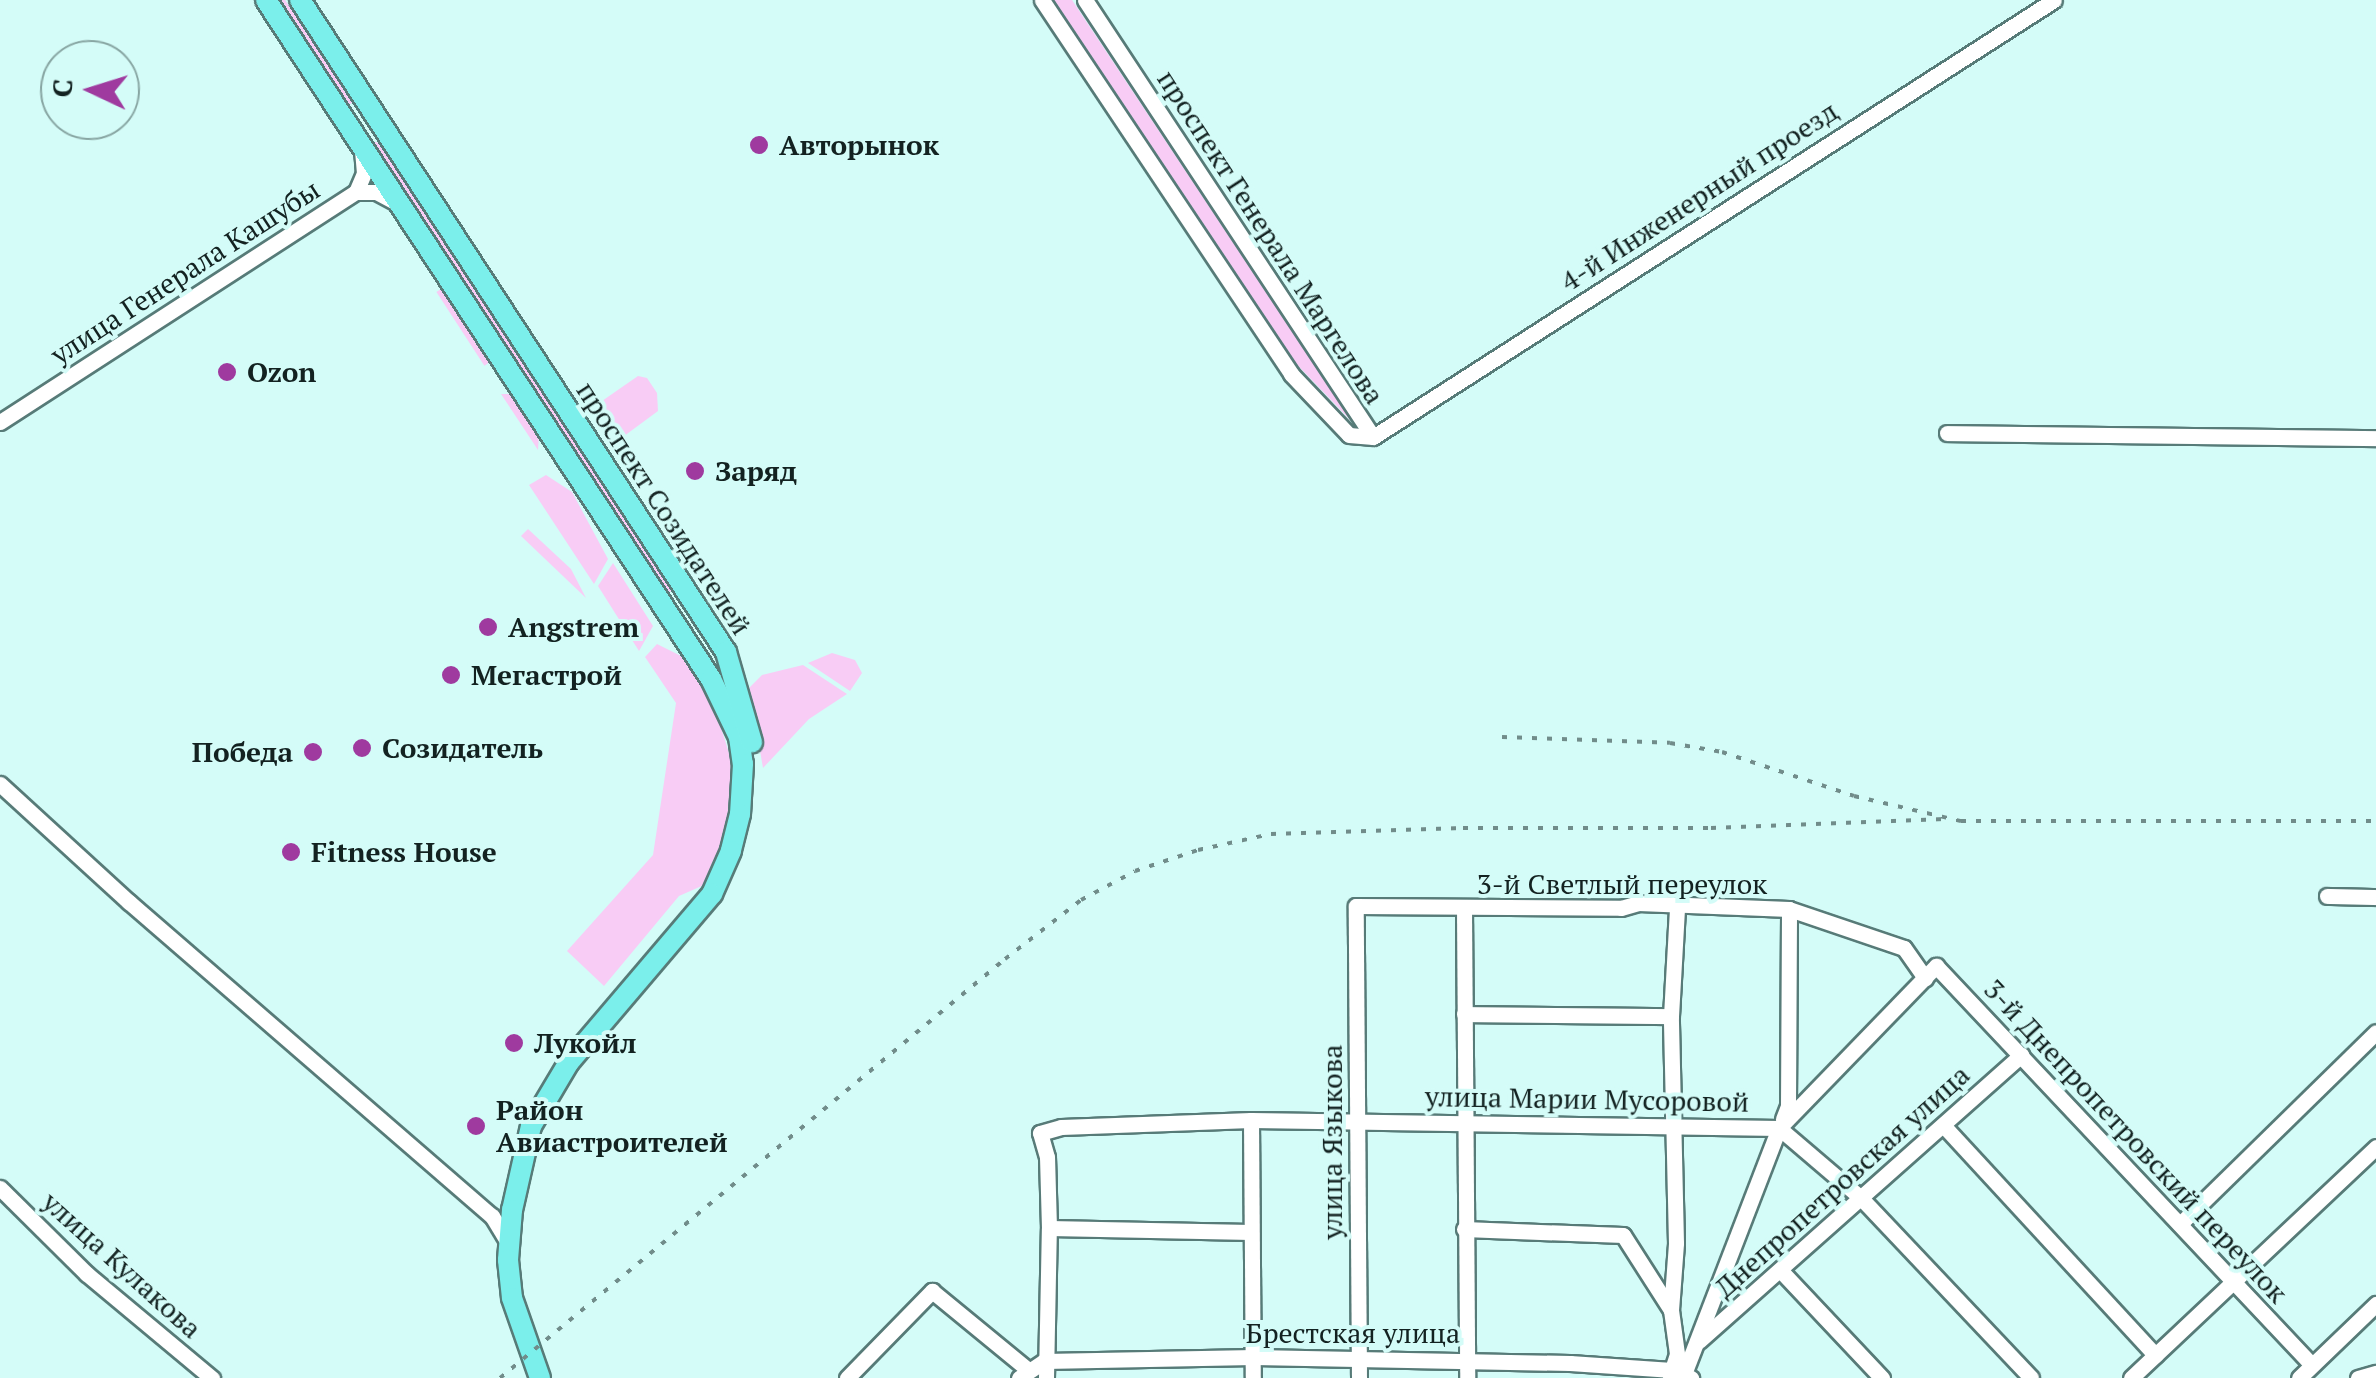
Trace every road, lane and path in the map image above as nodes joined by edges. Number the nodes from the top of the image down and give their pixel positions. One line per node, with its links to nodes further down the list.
1 (266, 0): 6 (main road, проспект Созидателей)
2 (300, 0): 13 (main road, проспект Созидателей)
3 (1042, 0): 11 (street, проспект Генерала Маргелова)
4 (1084, 0): 11 (street, проспект Генерала Маргелова)
5 (2054, 0): 11 (street, 4-й Инженерный проезд)
6 (361, 144): 7 (street, улица Генерала Кашубы); 8 (main road, проспект Созидателей)
7 (356, 192): 8 (street); 9 (street, улица Генерала Кашубы)
8 (402, 206): 14 (main road, проспект Созидателей)
9 (0, 422)
10 (1947, 433): 12 (street)
11 (1373, 437)
12 (2376, 438)
13 (680, 582): 14 (main road); 59 (main road, проспект Созидателей)
14 (658, 598): 34 (main road, проспект Созидателей)
15 (0, 784): 37 (street)
16 (2327, 896): 17 (street)
17 (2376, 897)
18 (1356, 906): 20 (street, 3-й Светлый переулок); 28 (street, улица Языкова)
19 (1676, 907): 20 (street, 3-й Светлый переулок); 21 (street, 3-й Светлый переулок); 24 (street)
20 (1464, 909): 23 (street)
21 (1789, 910): 22 (street, 3-й Светлый переулок); 32 (street)
22 (1925, 978): 26 (street, 3-й Днепропетровский переулок); 32 (street)
23 (1464, 1014): 24 (street); 29 (street)
24 (1671, 1016): 31 (street)
25 (2376, 1032): 38 (street)
26 (2021, 1055): 30 (street, Днепропетровская улица); 38 (street, 3-й Днепропетровский переулок)
27 (1251, 1120): 28 (street, улица Марии Мусоровой); 39 (street, улица Марии Мусоровой); 41 (street)
28 (1357, 1120): 29 (street, улица Марии Мусоровой); 50 (street, улица Языкова)
29 (1462, 1122): 31 (street, улица Марии Мусоровой); 40 (street)
30 (1943, 1125): 36 (street, Днепропетровская улица); 48 (street)
31 (1675, 1126): 32 (street, улица Марии Мусоровой); 46 (street)
32 (1779, 1128): 36 (street, улица Марии Мусоровой); 47 (street)
33 (2376, 1147): 44 (street)
34 (517, 1184): 37 (street); 42 (main road)
35 (0, 1188): 57 (street, улица Кулакова)
36 (1862, 1199): 43 (street, Днепропетровская улица); 65 (street, улица Марии Мусоровой)
37 (492, 1216): 42 (street)
38 (2180, 1224): 44 (street, 3-й Днепропетровский переулок)
39 (1049, 1228): 41 (street); 53 (street)
40 (1464, 1229): 46 (street); 51 (street)
41 (1251, 1232): 49 (street)
42 (509, 1244): 58 (main road)
43 (1782, 1272): 47 (street, Днепропетровская улица); 64 (street)
44 (2233, 1281): 48 (street); 52 (street, 3-й Днепропетровский переулок)
45 (2376, 1304): 52 (street)
46 (1672, 1310): 56 (street)
47 (1695, 1344): 56 (street)
48 (2155, 1355): 66 (street)
49 (1254, 1356): 50 (street, Брестская улица); 53 (street, Брестская улица); 61 (street)
50 (1359, 1358): 51 (street, Брестская улица); 62 (street, улица Языкова)
51 (1467, 1358): 56 (street, Брестская улица); 63 (street)
52 (2310, 1363): 67 (street)
53 (1045, 1370): 55 (street, Брестская улица)
54 (2376, 1372): 68 (street)
55 (1023, 1374): 60 (street)
56 (1679, 1375)
57 (212, 1378)
58 (540, 1378)
59 (553, 1378)
60 (847, 1378)
61 (1254, 1378)
62 (1359, 1378)
63 (1467, 1378)
64 (1882, 1378)
65 (2031, 1378)
66 (2132, 1378)
67 (2299, 1378)
68 (2358, 1378)

